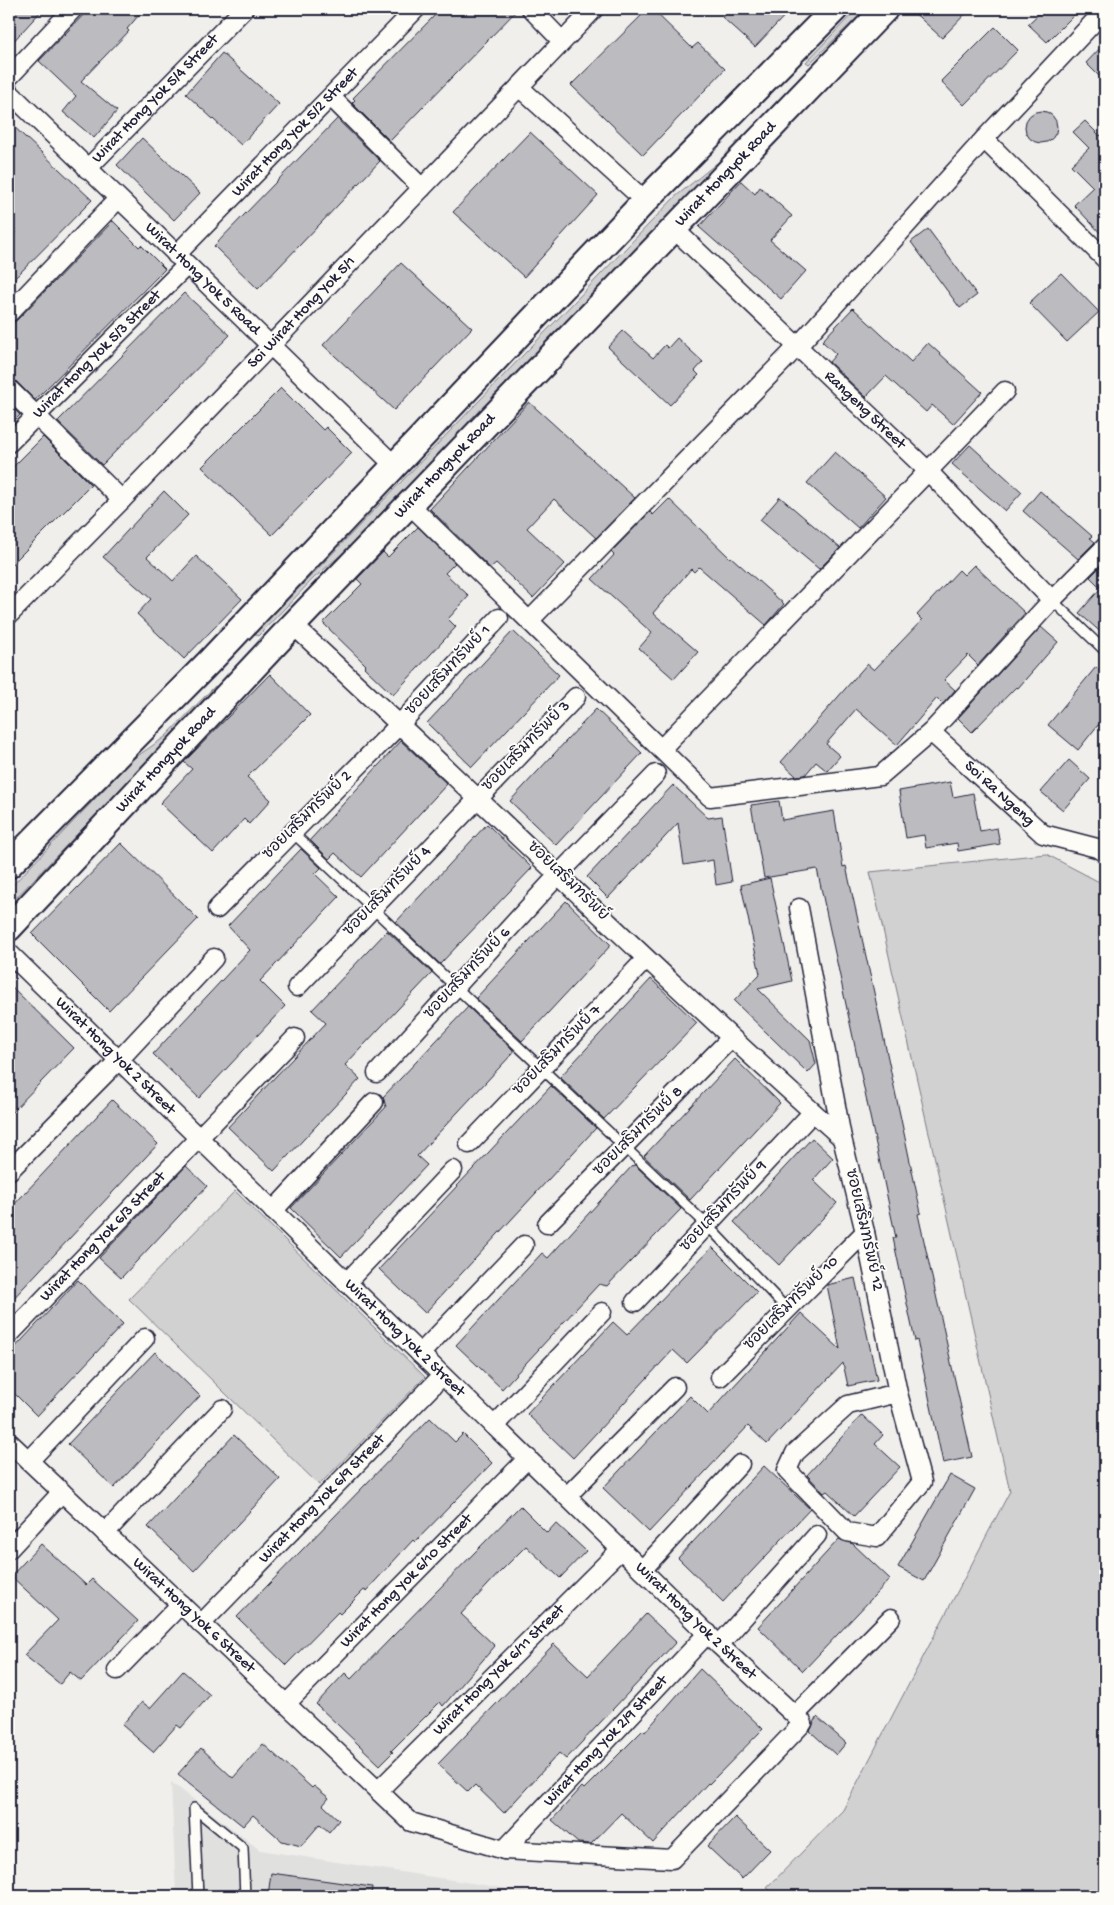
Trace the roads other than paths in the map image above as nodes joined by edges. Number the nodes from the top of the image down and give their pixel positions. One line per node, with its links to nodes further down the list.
1 (73, 9): 11 (street)
2 (244, 9): 17 (street, Wirat Hong Yok 5/4 Street)
3 (416, 9): 15 (street, Wirat Hong Yok 5/2 Street)
4 (530, 9): 9 (street)
5 (594, 9): 9 (street, Soi Wirat Hong Yok 5/1)
6 (835, 9): 10 (main road)
7 (885, 9): 13 (main road, Wirat Hongyok Road)
8 (1105, 10): 16 (street)
9 (562, 42): 12 (street, Soi Wirat Hong Yok 5/1)
10 (782, 64): 13 (main road); 20 (main road)
11 (9, 77)
12 (519, 87): 18 (street, Soi Wirat Hong Yok 5/1); 20 (street)
13 (808, 89): 21 (main road, Wirat Hongyok Road)
14 (9, 92): 17 (street, Wirat Hong Yok 5 Road)
15 (331, 97): 18 (street); 23 (street, Wirat Hong Yok 5/2 Street)
16 (984, 139): 22 (street); 26 (street)
17 (87, 169): 19 (street, Wirat Hong Yok 5 Road)
18 (422, 188): 25 (street, Soi Wirat Hong Yok 5/1)
19 (118, 199): 23 (street, Wirat Hong Yok 5 Road); 24 (street)
20 (645, 201): 31 (main road)
21 (672, 227): 26 (street, Rangeng Street); 34 (main road, Wirat Hongyok Road)
22 (1105, 259)
23 (181, 260): 25 (street, Wirat Hong Yok 5 Road); 29 (street, Wirat Hong Yok 5/3 Street)
24 (9, 313)
25 (269, 346): 31 (street, Wirat Hong Yok 5 Road); 33 (street, Soi Wirat Hong Yok 5/1)
26 (798, 346): 32 (street, Rangeng Street); 39 (street)
27 (9, 388): 29 (street)
28 (1005, 391): 32 (street)
29 (36, 416): 30 (street, Wirat Hong Yok 5/3 Street); 33 (street)
30 (9, 443)
31 (394, 465): 42 (main road)
32 (927, 470): 36 (street, Rangeng Street); 47 (street)
33 (122, 500): 37 (street, Soi Wirat Hong Yok 5/1)
34 (408, 503): 39 (street); 40 (main road, Wirat Hongyok Road)
35 (1105, 547): 36 (street)
36 (1052, 600): 41 (lane); 46 (street)
37 (9, 615)
38 (499, 618): 45 (street, ซอยเสริมทรัพย์ 1)
39 (529, 621): 47 (street)
40 (293, 624): 43 (main road, Wirat Hongyok Road); 45 (street, ซอยเสริมทรัพย์)
41 (1105, 651)
42 (208, 663): 43 (main road); 52 (main road)
43 (234, 687): 57 (main road, Wirat Hongyok Road)
44 (576, 697): 49 (street, ซอยเสริมทรัพย์ 3)
45 (400, 724): 49 (street, ซอยเสริมทรัพย์); 50 (street, ซอยเสริมทรัพย์ 2)
46 (931, 732): 47 (street); 51 (street, Soi Ra Ngeng)
47 (661, 749)
48 (656, 774): 53 (street, ซอยเสริมทรัพย์ 6)
49 (478, 798): 53 (street, ซอยเสริมทรัพย์); 54 (street, ซอยเสริมทรัพย์ 4)
50 (292, 832): 54 (lane); 56 (street, ซอยเสริมทรัพย์ 2)
51 (1105, 853)
52 (9, 865)
53 (560, 874): 60 (street, ซอยเสริมทรัพย์); 62 (street, ซอยเสริมทรัพย์ 6)
54 (372, 908): 61 (street, ซอยเสริมทรัพย์ 4); 62 (lane)
55 (799, 908): 70 (street, ซอยเสริมทรัพย์ 12)
56 (217, 909)
57 (9, 928)
58 (9, 953): 65 (street, Wirat Hong Yok 2 Street)
59 (214, 958): 65 (street)
60 (646, 959): 64 (street, ซอยเสริมทรัพย์); 66 (street, ซอยเสริมทรัพย์ 7)
61 (297, 987)
62 (455, 988): 66 (lane); 67 (street, ซอยเสริมทรัพย์ 6)
63 (295, 1038): 71 (street, Wirat Hong Yok 6/3 Street)
64 (730, 1039): 69 (street, ซอยเสริมทรัพย์); 73 (street, ซอยเสริมทรัพย์ 8)
65 (118, 1061): 71 (street, Wirat Hong Yok 2 Street); 75 (street)
66 (542, 1067): 72 (street, ซอยเสริมทรัพย์ 7); 73 (lane)
67 (377, 1073)
68 (374, 1102): 76 (street)
69 (813, 1112): 70 (street, ซอยเสริมทรัพย์); 78 (street, ซอยเสริมทรัพย์ 9)
70 (842, 1138): 79 (street, ซอยเสริมทรัพย์ 12)
71 (200, 1139): 76 (street, Wirat Hong Yok 2 Street); 85 (street, Wirat Hong Yok 6/3 Street)
72 (469, 1144)
73 (624, 1146): 77 (street, ซอยเสริมทรัพย์ 8); 78 (lane)
74 (453, 1170): 81 (street)
75 (9, 1171)
76 (273, 1211): 81 (street, Wirat Hong Yok 2 Street)
77 (547, 1224)
78 (707, 1226): 82 (street, ซอยเสริมทรัพย์ 9); 83 (lane)
79 (864, 1232): 83 (street, ซอยเสริมทรัพย์ 10); 91 (street, ซอยเสริมทรัพย์ 12)
80 (524, 1245): 87 (street)
81 (346, 1283): 87 (street, Wirat Hong Yok 2 Street)
82 (635, 1302)
83 (787, 1309): 89 (street, ซอยเสริมทรัพย์ 10)
84 (602, 1312): 93 (street)
85 (9, 1335)
86 (145, 1338): 96 (street)
87 (420, 1354): 88 (street, Wirat Hong Yok 2 Street)
88 (442, 1376): 93 (street, Wirat Hong Yok 2 Street); 107 (street, Wirat Hong Yok 6/9 Street)
89 (720, 1377)
90 (675, 1387): 99 (street)
91 (898, 1393): 91 (street, ซอยเสริมทรัพย์ 12)
92 (222, 1409): 100 (street)
93 (494, 1426): 95 (street, Wirat Hong Yok 2 Street)
94 (9, 1442): 96 (street, Wirat Hong Yok 6 Street)
95 (528, 1458): 99 (street, Wirat Hong Yok 2 Street); 110 (street, Wirat Hong Yok 6/10 Street)
96 (29, 1461): 98 (street, Wirat Hong Yok 6 Street)
97 (740, 1464): 104 (street)
98 (62, 1492): 100 (street, Wirat Hong Yok 6 Street); 102 (street)
99 (567, 1496): 103 (street, Wirat Hong Yok 2 Street)
100 (104, 1533): 105 (street, Wirat Hong Yok 6 Street)
101 (817, 1535): 108 (street, Wirat Hong Yok 2/9 Street)
102 (9, 1549)
103 (621, 1549): 104 (street, Wirat Hong Yok 2 Street); 112 (street, Wirat Hong Yok 6/11 Street)
104 (642, 1570): 108 (street, Wirat Hong Yok 2 Street)
105 (181, 1604): 107 (street, Wirat Hong Yok 6 Street); 109 (street)
106 (891, 1618): 111 (street)
107 (201, 1624): 110 (street, Wirat Hong Yok 6 Street)
108 (713, 1639): 111 (street, Wirat Hong Yok 2 Street); 113 (street, Wirat Hong Yok 2/9 Street)
109 (117, 1670)
110 (286, 1704): 112 (street, Wirat Hong Yok 6 Street)
111 (795, 1715): 113 (street)
112 (378, 1791): 113 (street, Wirat Hong Yok 6 Street)
113 (504, 1850)
114 (198, 1896): 115 (lane)
115 (245, 1896)

